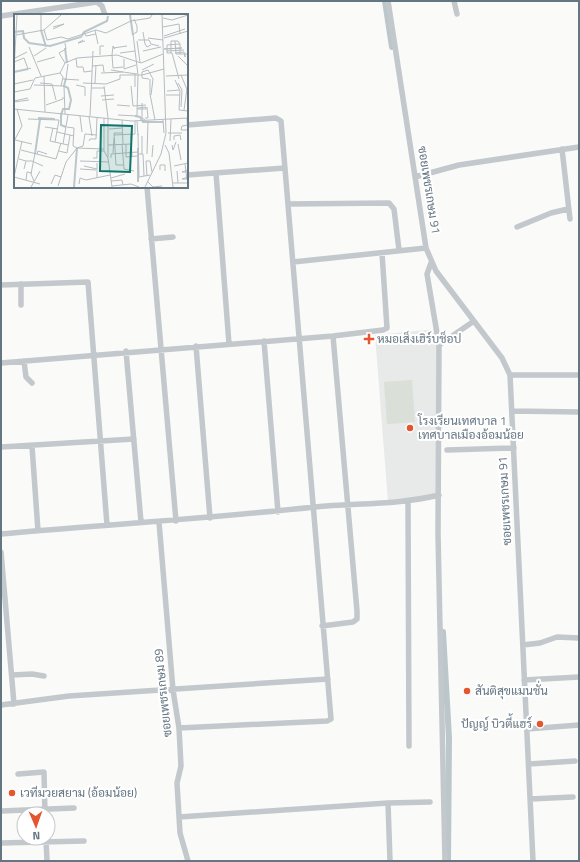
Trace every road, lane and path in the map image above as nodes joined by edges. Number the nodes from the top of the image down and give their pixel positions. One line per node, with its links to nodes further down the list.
1 (388, 1): 14 (street, ซอยเพชรเกษม 91)
2 (454, 1): 6 (street)
3 (14, 14): 7 (street)
4 (15, 14): 5 (street)
5 (105, 14)
6 (457, 14)
7 (1, 16)
8 (188, 125): 11 (street)
9 (579, 147): 10 (street)
10 (562, 149): 14 (street); 17 (street)
11 (285, 168): 12 (street); 16 (street)
12 (216, 173): 13 (street); 34 (street)
13 (188, 175)
14 (415, 177): 22 (street, ซอยเพชรเกษม 91)
15 (147, 188): 21 (street)
16 (288, 204): 23 (street); 25 (street)
17 (568, 209): 18 (street); 19 (street)
18 (570, 219)
19 (517, 226)
20 (173, 237): 21 (street)
21 (151, 239): 37 (street)
22 (426, 248): 23 (street); 26 (street, ซอยเพชรเกษม 91)
23 (399, 250): 24 (street)
24 (382, 253): 25 (street); 31 (street)
25 (293, 262): 32 (street)
26 (431, 263): 30 (street, ซอยเพชรเกษม 91); 35 (street)
27 (21, 284): 28 (street); 29 (street); 39 (street)
28 (1, 285)
29 (22, 305)
30 (474, 321): 35 (street); 42 (street, ซอยเพชรเกษม 91)
31 (333, 336): 32 (street); 55 (street)
32 (299, 338): 33 (street); 56 (street)
33 (264, 341): 34 (street); 57 (street)
34 (229, 344): 36 (street)
35 (439, 345): 53 (street)
36 (196, 346): 37 (street); 58 (street)
37 (160, 350): 38 (street); 59 (street)
38 (126, 351): 39 (street); 47 (street)
39 (93, 354): 40 (street); 48 (street)
40 (24, 361): 41 (street); 44 (street)
41 (1, 363)
42 (510, 375): 43 (street); 45 (street, ซอยเพชรเกษม 91)
43 (579, 375)
44 (32, 383)
45 (512, 410): 46 (street); 51 (street, ซอยเพชรเกษม 91)
46 (579, 412)
47 (134, 439): 48 (street); 60 (street)
48 (101, 441): 49 (street); 62 (street)
49 (32, 446): 50 (street); 63 (street)
50 (1, 447)
51 (514, 448): 52 (street); 68 (street, ซอยเพชรเกษม 91)
52 (447, 450)
53 (439, 495): 54 (street); 102 (street)
54 (408, 502): 55 (street); 80 (street)
55 (346, 504): 56 (street); 66 (street)
56 (313, 508): 57 (street); 66 (street)
57 (278, 512): 58 (street)
58 (210, 518): 59 (street)
59 (176, 521): 61 (street)
60 (141, 522): 61 (street); 62 (street)
61 (159, 522): 74 (street, ซอยเพชรเกษม 89)
62 (108, 525): 63 (street)
63 (38, 531): 64 (street)
64 (1, 534)
65 (1, 552): 69 (street)
66 (322, 626): 72 (street)
67 (579, 638): 68 (street)
68 (522, 645): 73 (street, ซอยเพชรเกษม 91)
69 (12, 675): 70 (street); 75 (street)
70 (44, 676)
71 (579, 677): 73 (street)
72 (328, 679): 74 (street); 78 (street)
73 (524, 680): 79 (street, ซอยเพชรเกษม 91)
74 (173, 690): 75 (street); 78 (street, ซอยเพชรเกษม 89)
75 (14, 704): 76 (street)
76 (1, 705)
77 (579, 725): 79 (street)
78 (178, 728): 93 (street, ซอยเพชรเกษม 89)
79 (527, 729): 82 (street, ซอยเพชรเกษม 91)
80 (409, 746)
81 (575, 761): 82 (street)
82 (529, 764): 85 (street, ซอยเพชรเกษม 91)
83 (18, 774): 88 (street)
84 (573, 797): 85 (street)
85 (530, 799): 103 (street, ซอยเพชรเกษม 91)
86 (430, 802): 87 (street)
87 (388, 803): 93 (street); 101 (street)
88 (45, 806)
89 (74, 808): 90 (street)
90 (56, 810)
91 (1, 811): 92 (street)
92 (16, 811)
93 (179, 817): 100 (street, ซอยเพชรเกษม 89)
94 (56, 841): 96 (street)
95 (16, 842): 97 (street)
96 (84, 842)
97 (1, 843)
98 (46, 846): 99 (street)
99 (47, 861)
100 (188, 861)
101 (390, 861)
102 (446, 861)
103 (533, 861)

